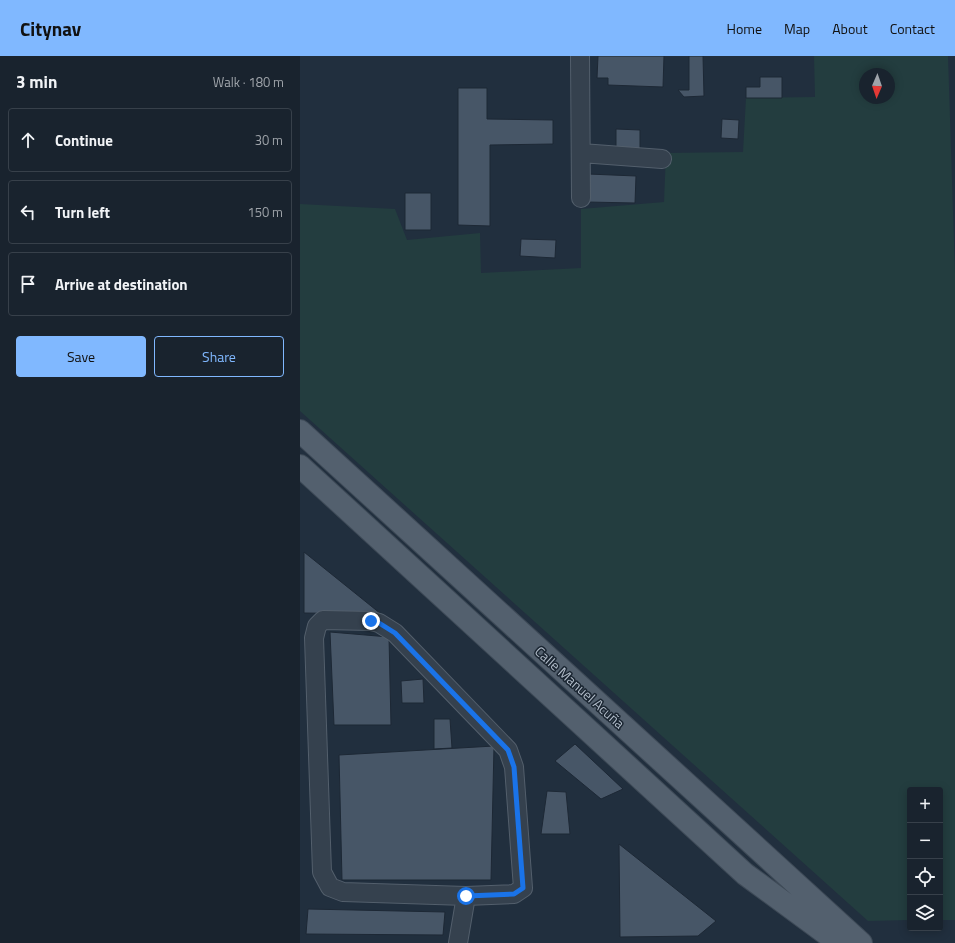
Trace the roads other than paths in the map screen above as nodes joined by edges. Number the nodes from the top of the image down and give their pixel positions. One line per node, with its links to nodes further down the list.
1 (580, 56): 2 (street)
2 (581, 153): 3 (street); 4 (street)
3 (662, 159)
4 (581, 198)
5 (300, 431): 10 (main road, Calle Manuel Acuña)
6 (300, 466): 9 (main road, Calle Manuel Acuña)
7 (466, 896): 7 (street); 8 (street)
8 (458, 943)
9 (839, 943)
10 (861, 943)

